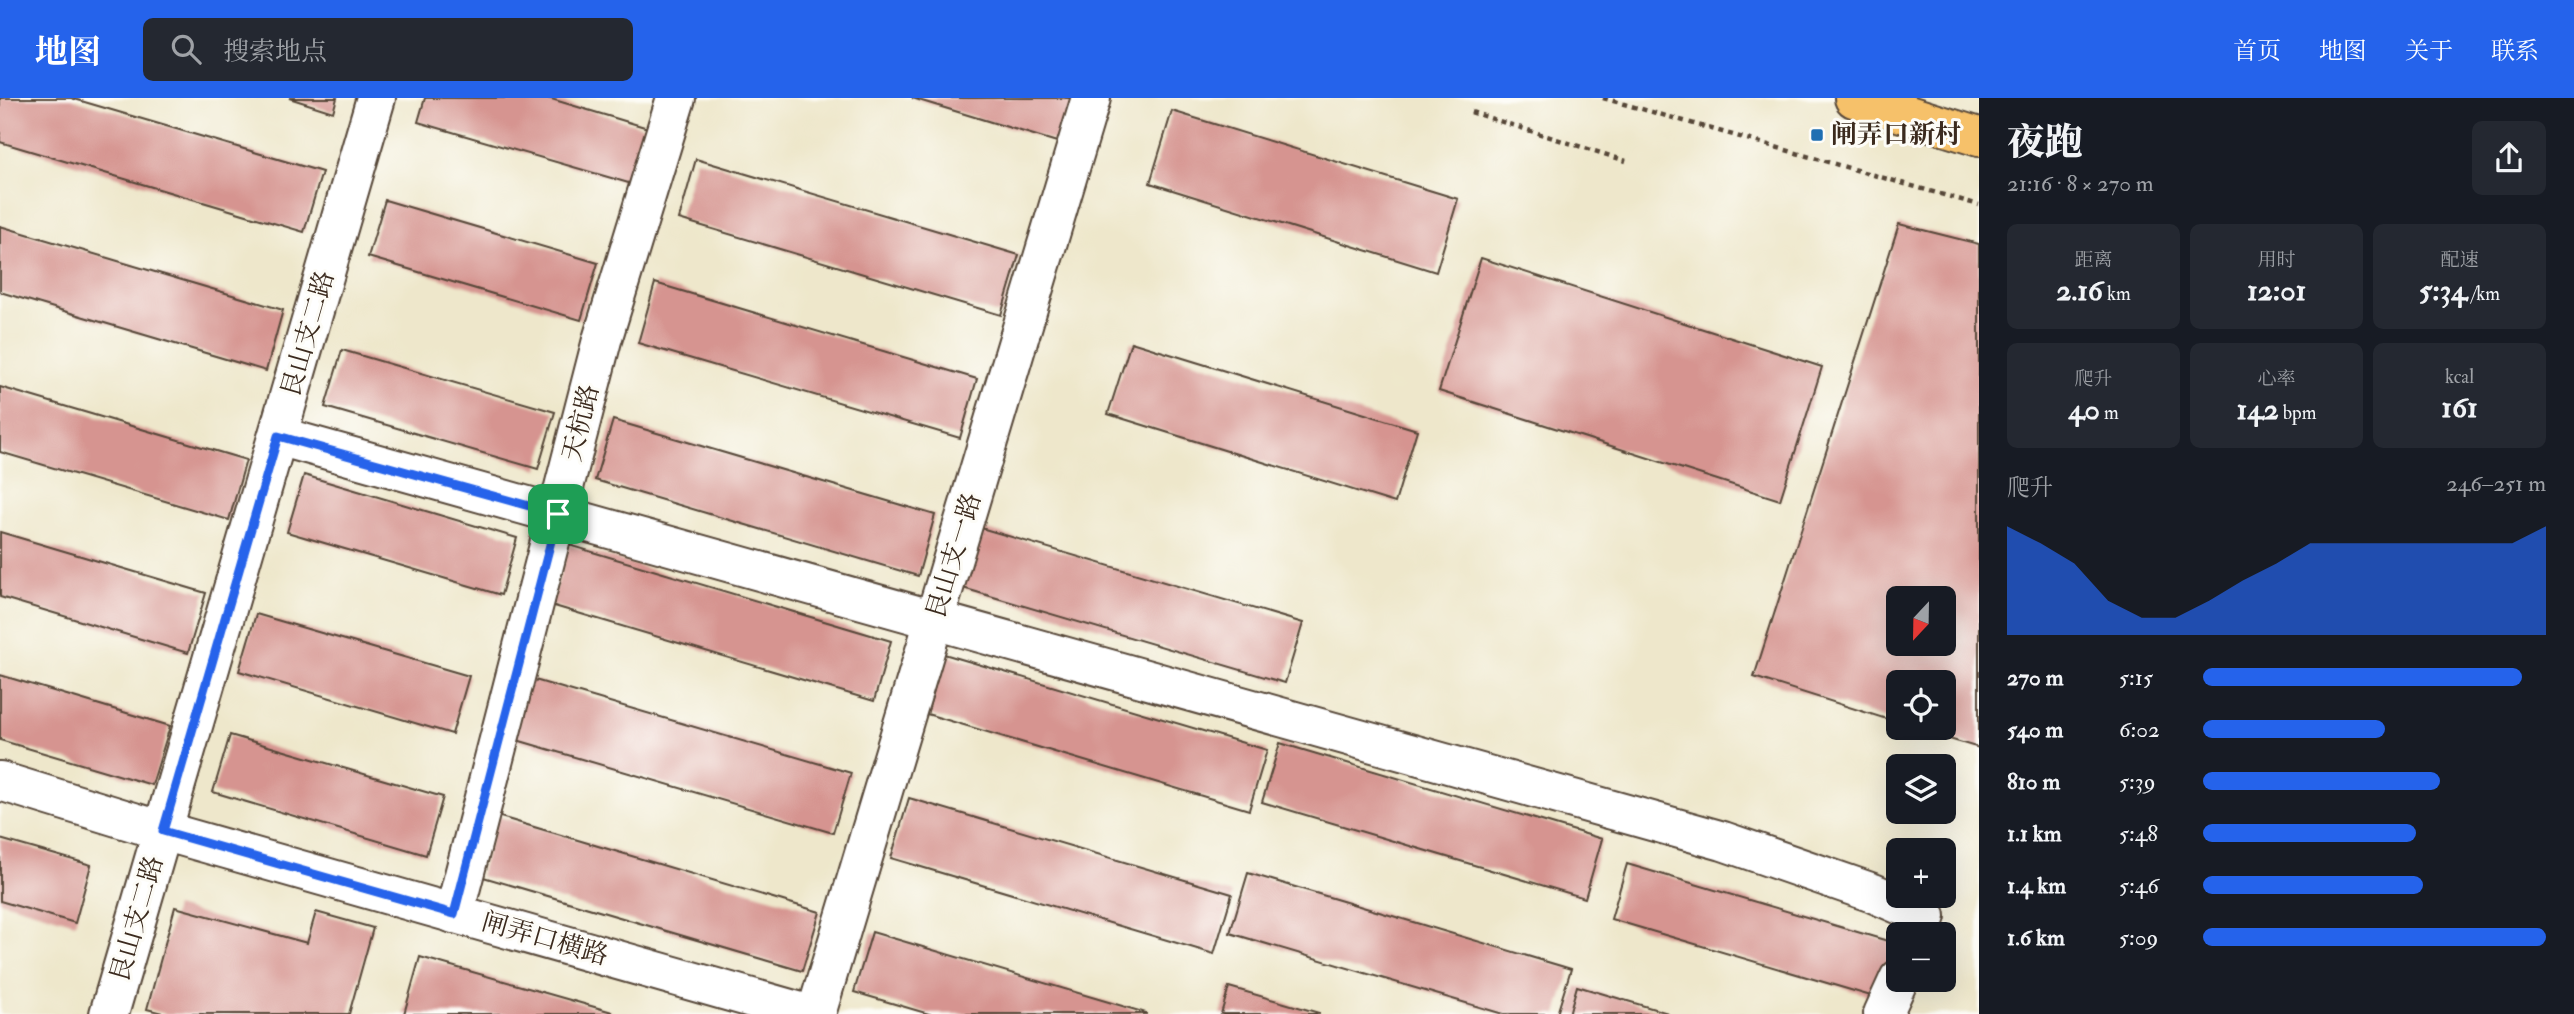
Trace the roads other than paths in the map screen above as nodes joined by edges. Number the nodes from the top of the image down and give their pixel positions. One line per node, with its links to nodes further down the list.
1 (376, 98): 6 (street, 艮山支二路)
2 (676, 98): 7 (street, 天杭路)
3 (1091, 98): 8 (street, 艮山支一路)
4 (1854, 98): 5 (main road)
5 (1979, 137)
6 (278, 436): 7 (street); 10 (street, 艮山支二路)
7 (558, 514): 8 (street); 11 (street, 天杭路)
8 (935, 620): 12 (street); 16 (street, 艮山支一路)
9 (0, 781): 10 (street, 闸弄口横路)
10 (163, 831): 11 (street, 闸弄口横路); 14 (street, 艮山支二路)
11 (454, 914): 15 (street, 闸弄口横路)
12 (1923, 922)
13 (1893, 992): 17 (street)
14 (109, 1014)
15 (807, 1014)
16 (816, 1014)
17 (1883, 1014)

